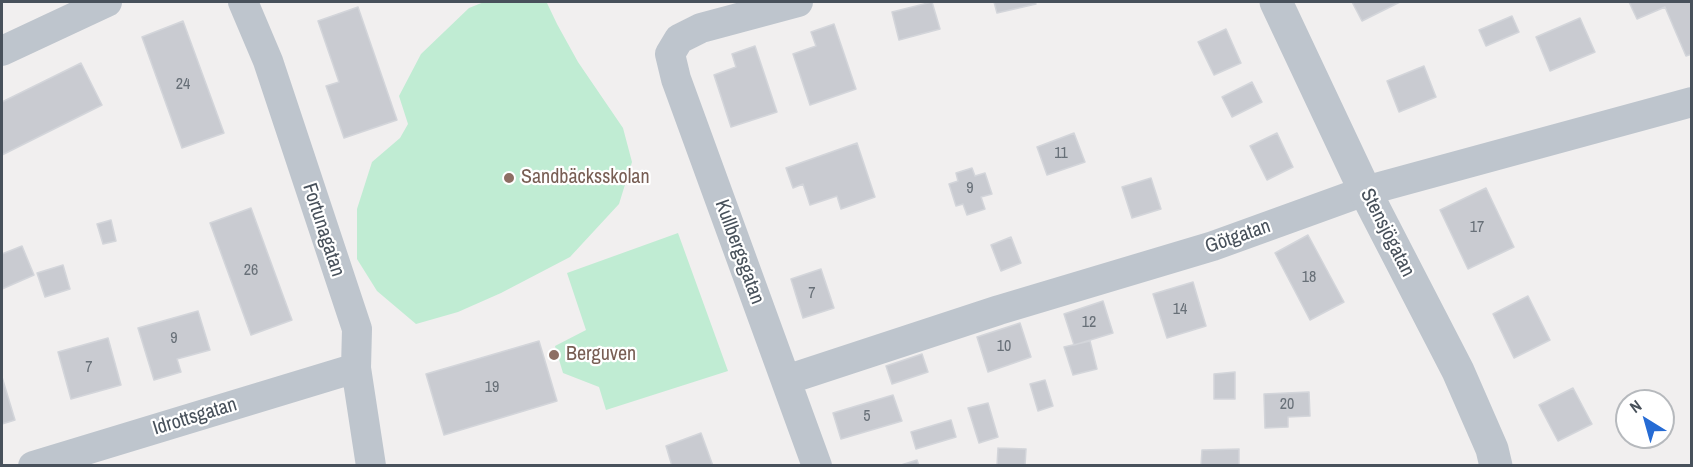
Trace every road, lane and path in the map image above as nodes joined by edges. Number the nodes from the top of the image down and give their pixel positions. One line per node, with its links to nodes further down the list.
1 (107, 2): 5 (street)
2 (243, 2): 8 (street, Fortunagatan)
3 (798, 2): 9 (street, Kullbergsgatan)
4 (1276, 2): 7 (street, Stensjögatan)
5 (2, 51)
6 (1692, 102): 7 (street, Götgatan)
7 (1365, 191): 9 (street, Götgatan); 13 (street, Stensjögatan)
8 (356, 368): 10 (street, Idrottsgatan); 11 (street, Fortunagatan)
9 (786, 380): 12 (street, Kullbergsgatan)
10 (33, 465)
11 (370, 465)
12 (817, 465)
13 (1496, 465)

